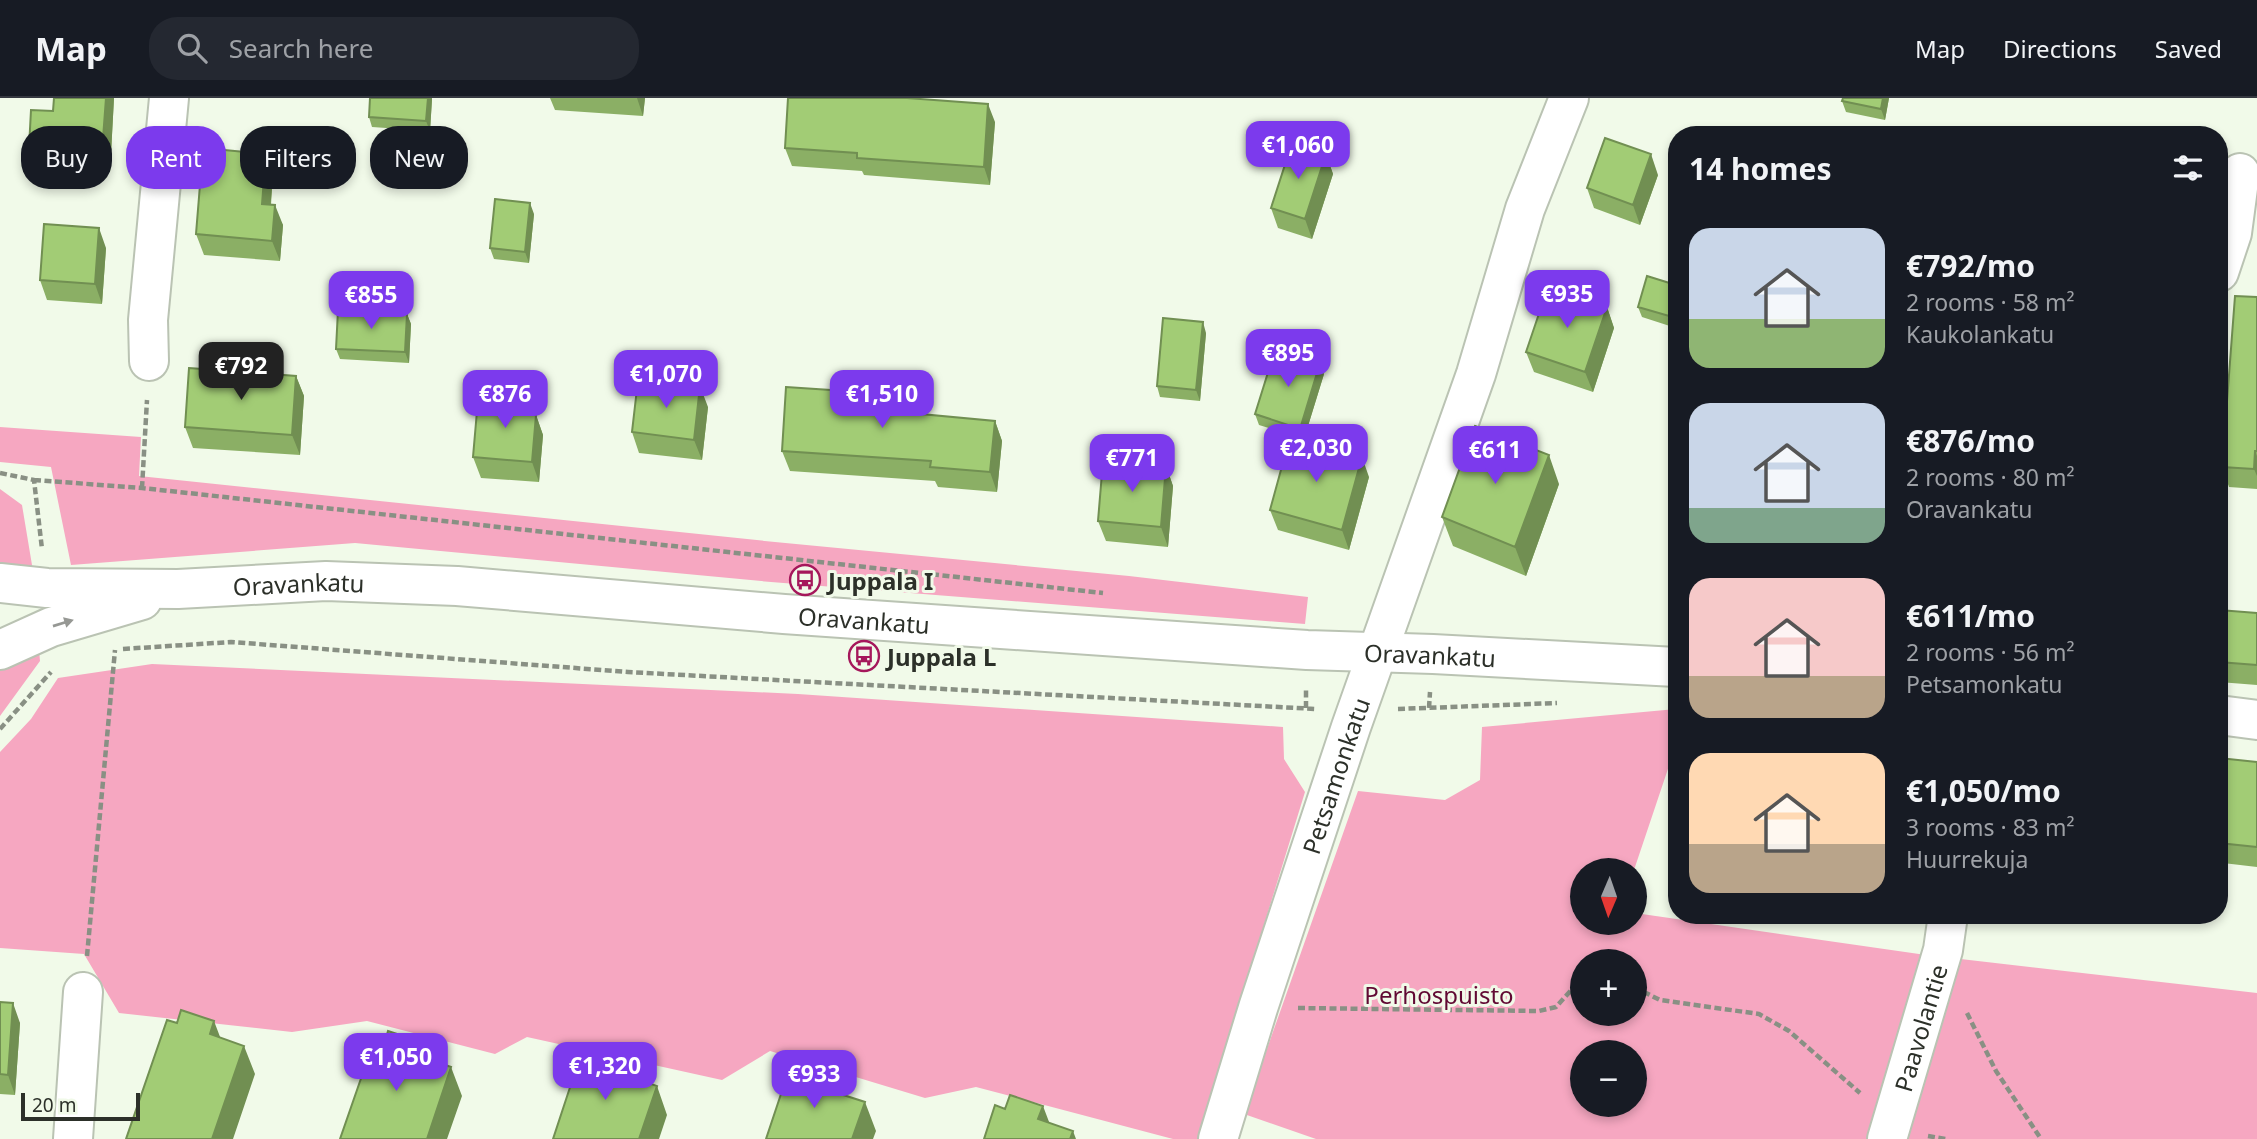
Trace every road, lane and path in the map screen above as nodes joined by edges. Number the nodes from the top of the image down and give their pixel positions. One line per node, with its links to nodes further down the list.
1 (169, 98): 5 (street)
2 (1569, 98): 13 (street, Petsamonkatu)
3 (2240, 173): 4 (street)
4 (2228, 245)
5 (149, 361): 7 (path)
6 (34, 480): 7 (path)
7 (142, 488): 10 (path)
8 (0, 583): 9 (street, Oravankatu)
9 (177, 589): 11 (street, Oravankatu, one-way to 9); 13 (street, Oravankatu)
10 (1108, 594)
11 (0, 650)
12 (115, 650): 14 (path); 17 (path); 22 (path)
13 (1378, 653): 15 (street, Oravankatu); 17 (street, Petsamonkatu)
14 (102, 654)
15 (1668, 667)
16 (1568, 703): 17 (path)
17 (1358, 710): 24 (street, Petsamonkatu)
18 (2228, 716): 19 (street)
19 (2257, 720)
20 (1945, 932): 25 (street, Paavolantie); 29 (path)
21 (1570, 991): 24 (path)
22 (83, 992): 26 (street)
23 (1647, 994): 25 (path)
24 (1258, 1008): 27 (street, Petsamonkatu)
25 (1890, 1132): 28 (path)
26 (73, 1139)
27 (1218, 1139)
28 (1945, 1139)
29 (2041, 1139)

